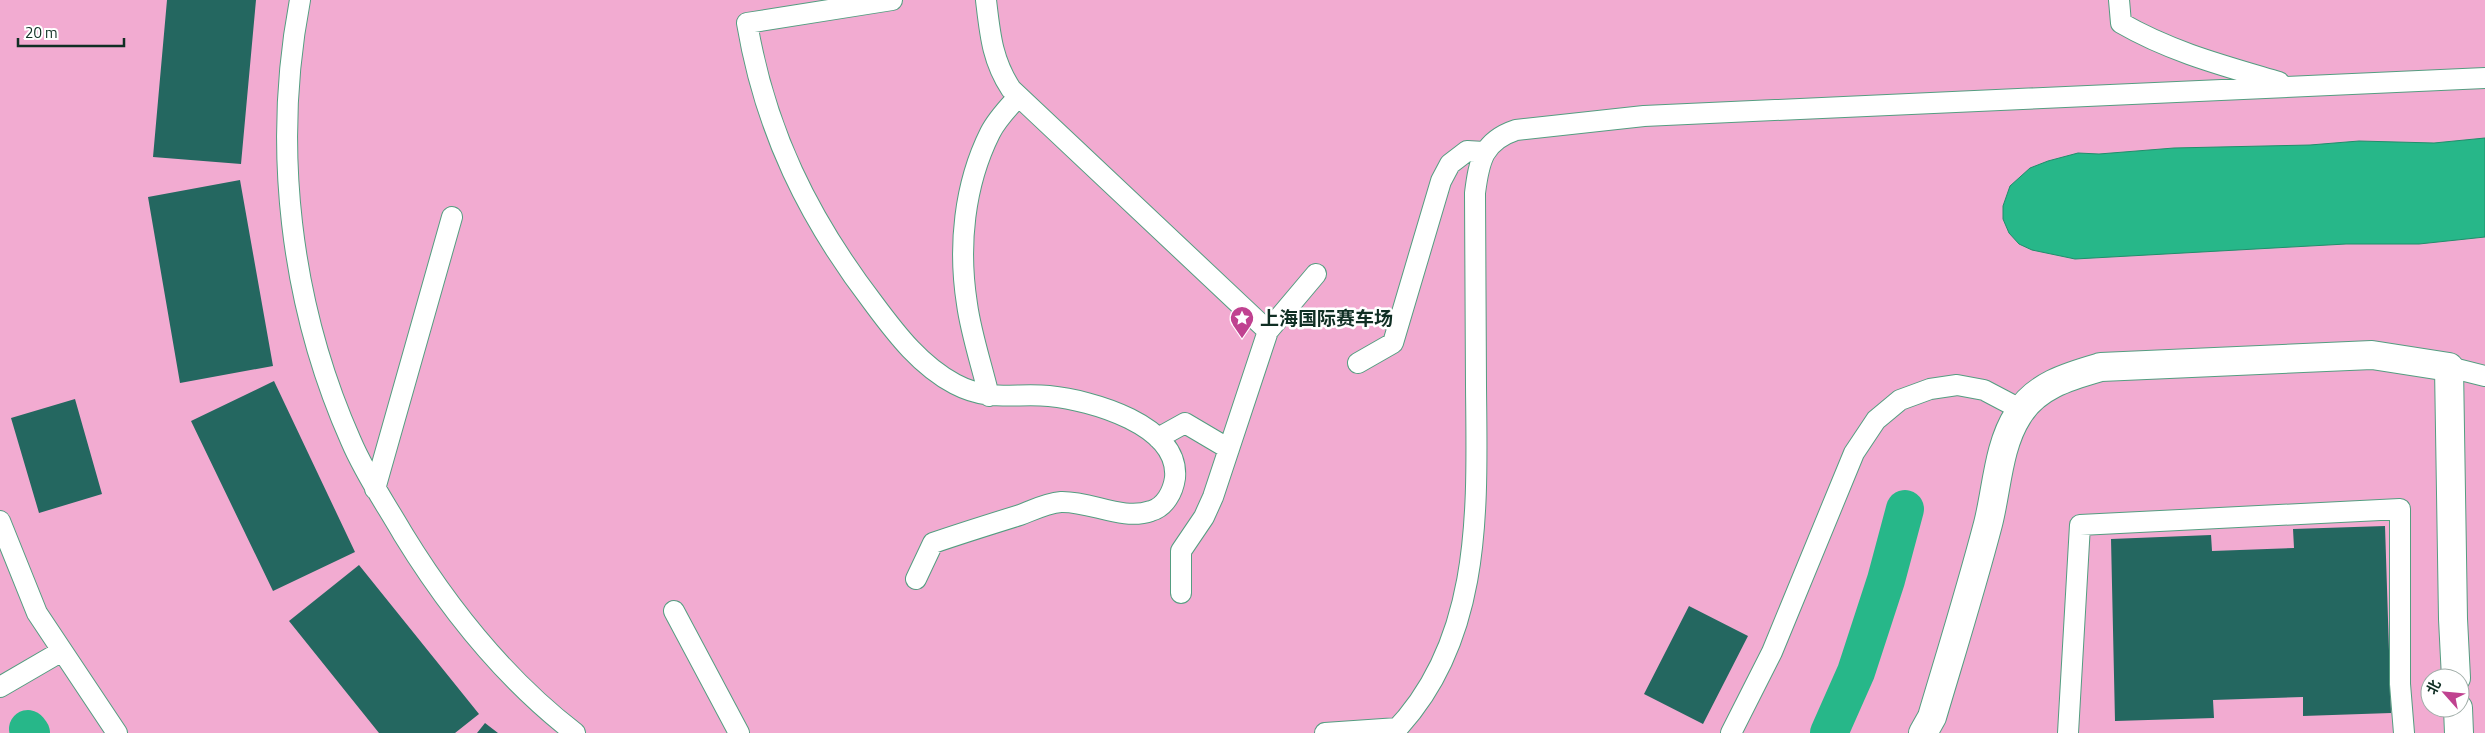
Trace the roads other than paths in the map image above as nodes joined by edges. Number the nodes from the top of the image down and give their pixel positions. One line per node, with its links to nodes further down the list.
1 (300, 0): 19 (lane)
2 (892, 0): 15 (lane)
3 (986, 0): 7 (lane)
4 (2119, 0): 6 (lane)
5 (2485, 78): 6 (lane)
6 (2294, 86): 8 (lane)
7 (1018, 97): 11 (lane); 15 (lane)
8 (1484, 152): 12 (lane); 28 (lane)
9 (452, 217): 19 (lane)
10 (1316, 274): 11 (lane)
11 (1268, 331): 18 (lane)
12 (1358, 363)
13 (2449, 367): 14 (lane); 16 (street); 25 (street)
14 (2485, 376)
15 (989, 396): 17 (lane)
16 (2022, 410): 33 (lane); 34 (street)
17 (1158, 438): 18 (lane); 21 (lane)
18 (1229, 449): 22 (lane)
19 (375, 489): 30 (lane)
20 (0, 521): 24 (lane)
21 (916, 579)
22 (1181, 594)
23 (674, 611): 31 (lane)
24 (62, 651): 26 (lane); 29 (lane)
25 (2455, 668)
26 (0, 687)
27 (2458, 718): 37 (street)
28 (1396, 730): 32 (lane)
29 (117, 733)
30 (575, 733)
31 (739, 733)
32 (1325, 733)
33 (1732, 733)
34 (1923, 733)
35 (2068, 733): 36 (lane)
36 (2404, 733)
37 (2459, 733)

